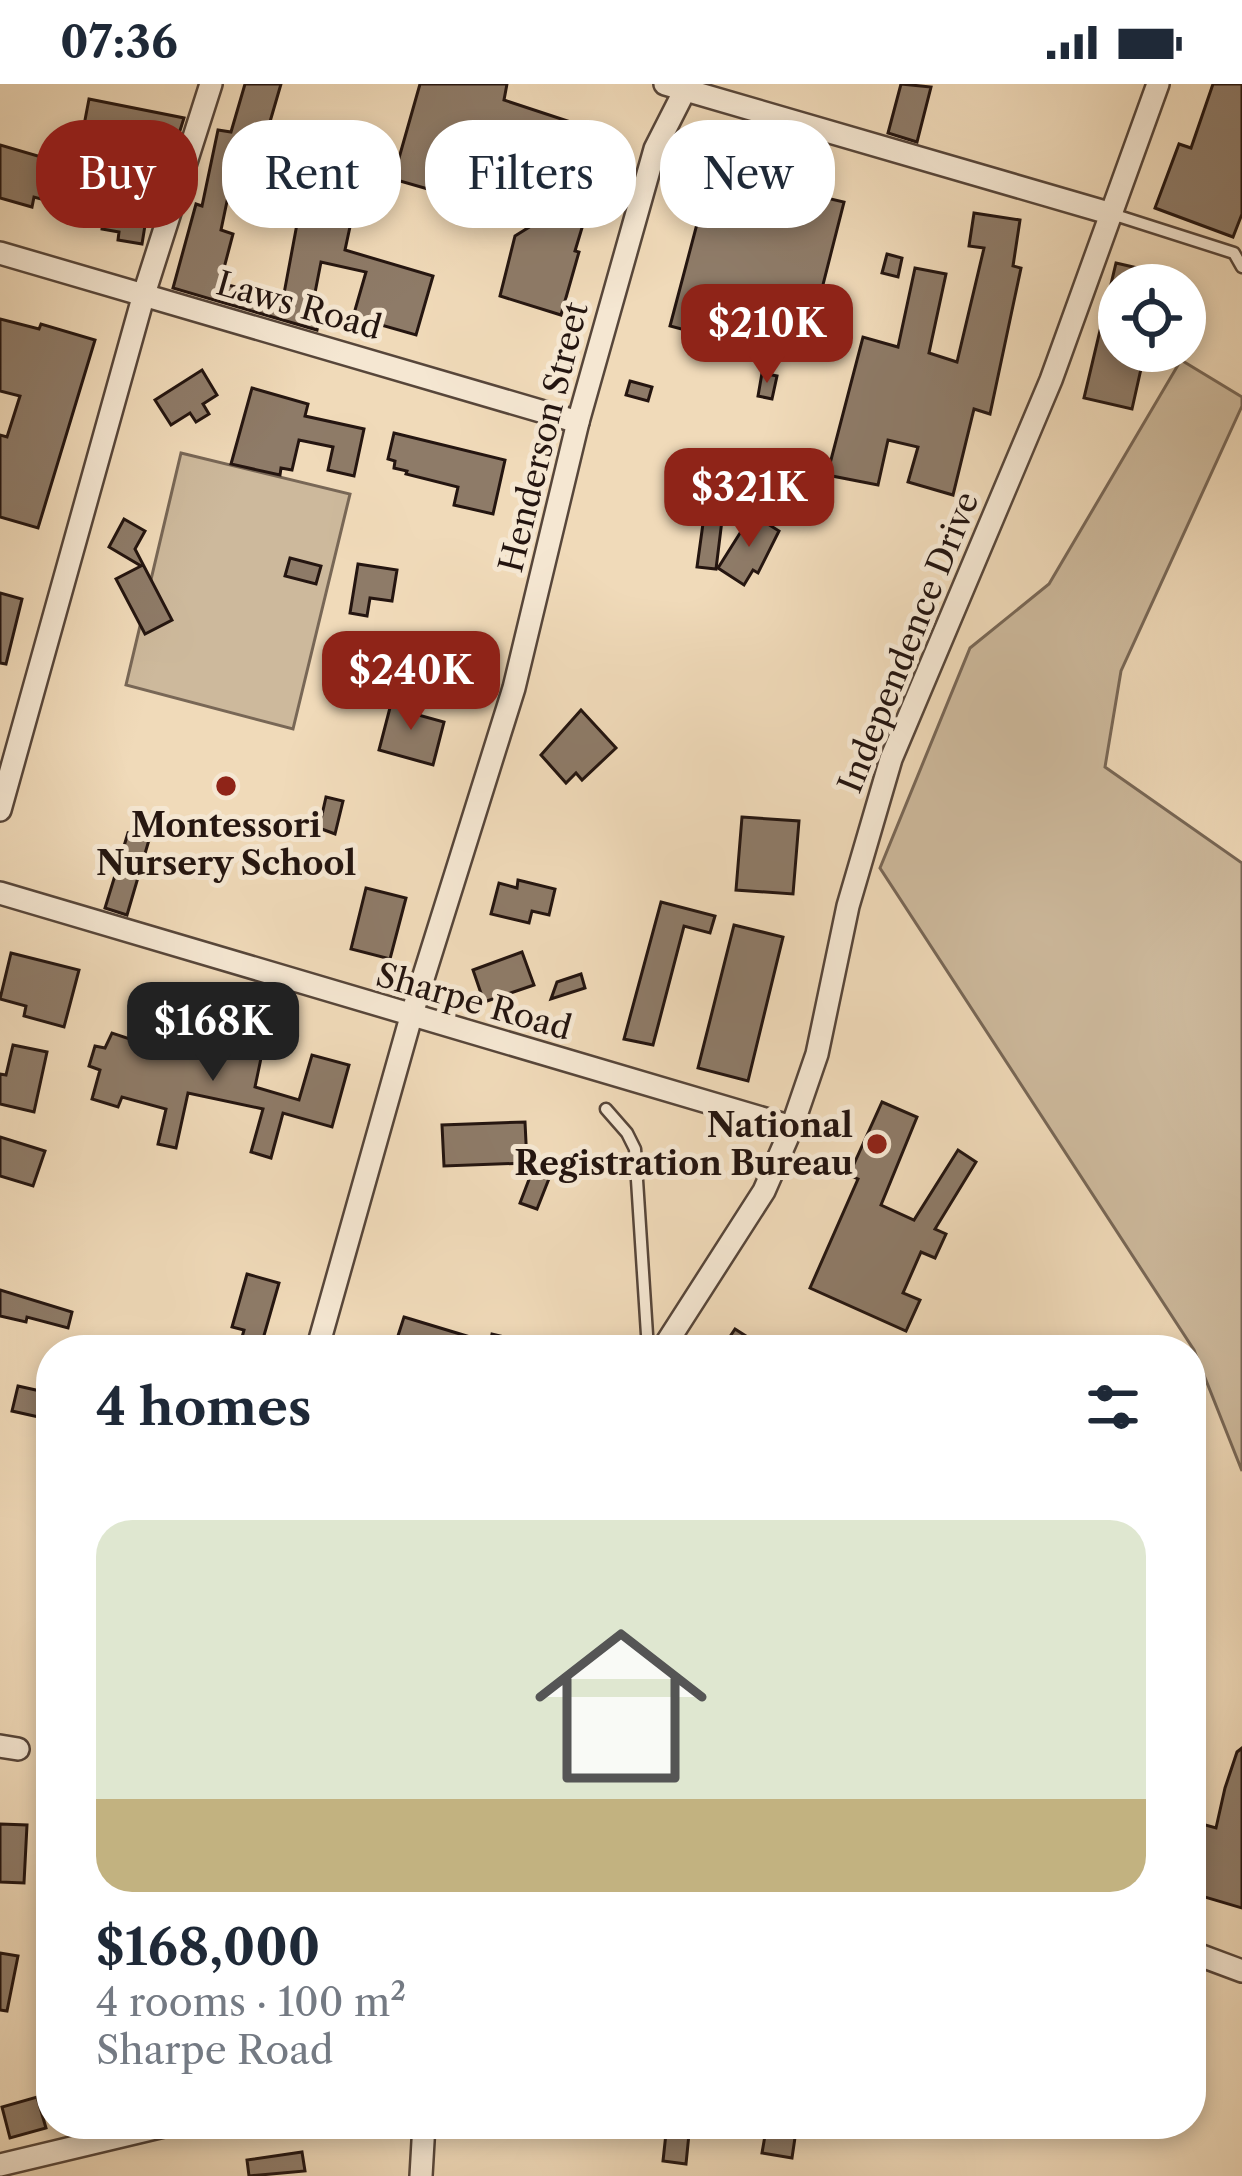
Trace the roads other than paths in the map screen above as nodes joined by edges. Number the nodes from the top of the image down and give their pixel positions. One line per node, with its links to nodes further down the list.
1 (211, 84): 7 (street)
2 (1158, 84): 4 (street, Independence Drive)
3 (680, 86): 4 (street); 8 (street, Henderson Street)
4 (1112, 214): 6 (lane); 13 (street, Independence Drive)
5 (0, 253): 7 (street, Laws Road)
6 (1242, 268)
7 (144, 294): 8 (street, Laws Road); 9 (street)
8 (578, 422): 11 (street, Henderson Street)
9 (0, 810)
10 (0, 893): 11 (street, Sharpe Road)
11 (411, 1018): 13 (street, Sharpe Road); 14 (street, Henderson Street)
12 (606, 1109): 15 (lane)
13 (792, 1127): 16 (street, Independence Drive)
14 (321, 1335)
15 (647, 1335)
16 (672, 1335)
17 (1206, 1958): 18 (street)
18 (1242, 1971)
19 (75, 2139): 21 (street)
20 (423, 2139): 22 (street)
21 (0, 2165)
22 (421, 2176)

